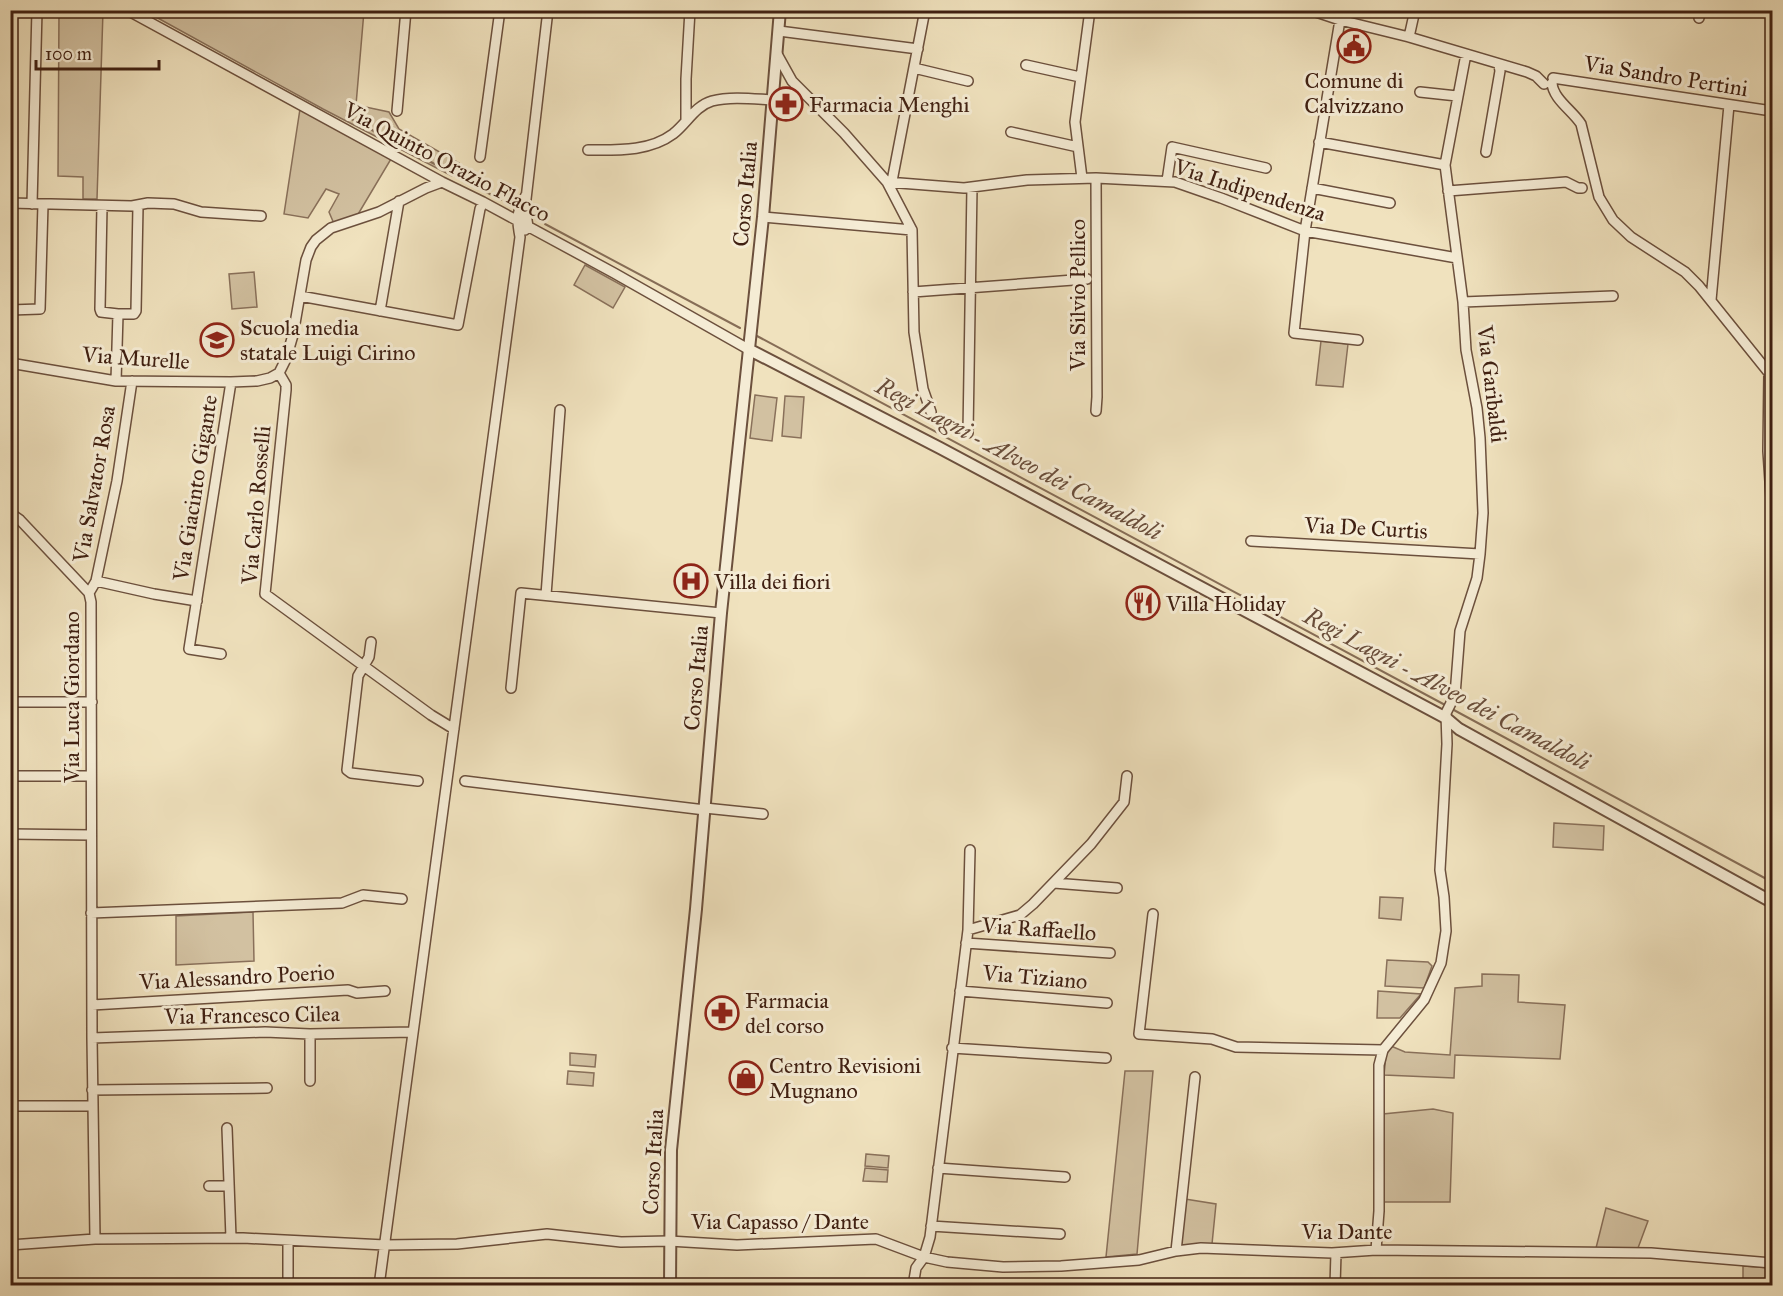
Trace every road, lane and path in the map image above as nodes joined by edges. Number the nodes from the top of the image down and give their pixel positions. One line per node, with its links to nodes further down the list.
1 (37, 10): 53 (street)
2 (127, 10): 42 (street, Via Quinto Orazio Flacco)
3 (406, 10): 28 (street)
4 (500, 10): 36 (street)
5 (548, 10): 50 (street)
6 (690, 10): 30 (street)
7 (780, 10): 13 (street, Corso Italia)
8 (925, 10): 15 (street)
9 (1090, 10): 21 (street)
10 (1415, 10): 14 (street)
11 (1316, 12): 12 (street)
12 (1340, 20): 14 (street); 32 (street)
13 (778, 31): 15 (street); 16 (street, Corso Italia)
14 (1409, 38): 17 (street)
15 (918, 49): 20 (street)
16 (777, 54): 26 (street, Corso Italia); 43 (street)
17 (1466, 54): 19 (street); 25 (street, Via Garibaldi)
18 (1026, 65): 21 (street)
19 (1499, 65): 23 (street); 35 (street)
20 (914, 68): 22 (street); 43 (street)
21 (1080, 77): 33 (street)
22 (968, 81)
23 (1550, 82): 27 (street, Via Sandro Pertini); 70 (street)
24 (1420, 93): 25 (street)
25 (1457, 96): 37 (street, Via Garibaldi)
26 (773, 99): 30 (street); 58 (street, Corso Italia)
27 (1729, 105): 29 (street, Via Sandro Pertini); 70 (street)
28 (397, 111)
29 (1773, 111)
30 (686, 119): 34 (street)
31 (1011, 132): 33 (street)
32 (1319, 142): 37 (street); 45 (street)
33 (1078, 147): 39 (street)
34 (588, 150)
35 (1486, 152)
36 (480, 157)
37 (1445, 165): 47 (street, Via Garibaldi)
38 (1266, 168): 41 (street)
39 (1082, 178): 40 (street, Via Indipendenza); 44 (street, Via Indipendenza)
40 (1096, 178): 41 (street, Via Indipendenza); 84 (street, Via Silvio Pellico)
41 (1167, 181): 62 (street, Via Indipendenza)
42 (442, 182): 48 (street); 49 (street, Via Quinto Orazio Flacco)
43 (889, 182): 44 (street, Via Indipendenza); 61 (street)
44 (972, 187): 66 (street)
45 (1312, 188): 52 (street); 62 (street)
46 (1582, 188): 47 (street)
47 (1448, 191): 64 (street, Via Garibaldi)
48 (399, 201): 68 (street); 73 (street)
49 (483, 202): 56 (street, Via Quinto Orazio Flacco); 73 (street)
50 (524, 202): 56 (street); 59 (street); 60 (street)
51 (10, 203): 53 (street)
52 (1390, 203)
53 (37, 204): 54 (street); 72 (street)
54 (102, 206): 55 (street); 74 (street)
55 (138, 206): 57 (street); 74 (street)
56 (501, 213): 59 (street, Via Quinto Orazio Flacco)
57 (261, 216)
58 (763, 217): 61 (street); 76 (street, Corso Italia)
59 (517, 222): 60 (street, Via Quinto Orazio Flacco); 63 (street)
60 (528, 227): 63 (street); 76 (street, Via Quinto Orazio Flacco)
61 (912, 230): 67 (street)
62 (1305, 231): 64 (street, Via Indipendenza); 75 (street)
63 (520, 237): 103 (street)
64 (1457, 258): 71 (street, Via Garibaldi)
65 (1087, 279): 66 (street)
66 (970, 289): 67 (street); 86 (street)
67 (913, 292): 85 (street)
68 (300, 296): 73 (street); 78 (street)
69 (1613, 296): 71 (street)
70 (1712, 300): 79 (street)
71 (1463, 302): 90 (street, Via Garibaldi)
72 (10, 310)
73 (380, 311)
74 (118, 314): 80 (street)
75 (1358, 340)
76 (748, 349): 95 (street, Corso Italia); 102 (street)
77 (10, 363): 80 (street, Via Murelle)
78 (279, 373): 82 (street, Via Murelle); 98 (street, Via Carlo Rosselli)
79 (1771, 373): 87 (street)
80 (116, 381): 81 (street, Via Murelle)
81 (132, 381): 82 (street, Via Murelle); 91 (street, Via Salvator Rosa)
82 (231, 382): 94 (street, Via Giacinto Gigante)
83 (560, 411): 93 (street)
84 (1096, 411)
85 (931, 412)
86 (968, 433)
87 (1773, 512)
88 (10, 513): 92 (street, Via Luca Giordano)
89 (1251, 541): 90 (street, Via De Curtis)
90 (1480, 554): 102 (street, Via Garibaldi)
91 (96, 581): 92 (street, Via Salvator Rosa); 94 (street, Via Giacinto Gigante)
92 (89, 593): 101 (street, Via Luca Giordano)
93 (546, 595): 95 (street); 99 (street)
94 (196, 601): 97 (street, Via Giacinto Gigante)
95 (721, 613): 109 (street, Corso Italia)
96 (371, 642): 98 (street)
97 (221, 654)
98 (363, 666): 103 (street, Via Carlo Rosselli); 107 (street)
99 (511, 688)
100 (10, 702): 101 (street)
101 (92, 702): 105 (street, Via Luca Giordano)
102 (1446, 715): 117 (street); 131 (street)
103 (454, 729): 127 (street)
104 (10, 776): 105 (street)
105 (91, 776): 112 (street, Via Luca Giordano)
106 (1127, 776): 114 (street)
107 (418, 781)
108 (465, 781): 109 (street)
109 (705, 809): 110 (street); 149 (street, Corso Italia)
110 (763, 814)
111 (10, 834): 112 (street)
112 (91, 835): 118 (street, Via Luca Giordano)
113 (970, 850): 120 (street)
114 (1054, 883): 115 (street); 120 (street)
115 (1117, 888)
116 (402, 899): 118 (street)
117 (1773, 902)
118 (91, 913): 126 (street, Via Luca Giordano)
119 (1153, 914): 131 (street)
120 (968, 930): 121 (street)
121 (966, 943): 122 (street, Via Raffaello); 124 (street)
122 (1110, 953)
123 (385, 991): 126 (street, Via Alessandro Poerio)
124 (960, 991): 125 (street, Via Tiziano); 130 (street)
125 (1107, 1003)
126 (92, 1005): 129 (street, Via Luca Giordano)
127 (413, 1032): 128 (street, Via Francesco Cilea); 151 (street)
128 (310, 1034): 129 (street, Via Francesco Cilea); 134 (street)
129 (92, 1038): 136 (street, Via Luca Giordano)
130 (952, 1048): 132 (street); 140 (street)
131 (1383, 1050): 152 (street)
132 (1106, 1058)
133 (1195, 1077): 153 (street)
134 (310, 1081)
135 (267, 1088): 136 (street)
136 (92, 1090): 138 (street, Via Luca Giordano)
137 (10, 1106): 138 (street)
138 (93, 1106): 147 (street, Via Luca Giordano)
139 (227, 1128): 143 (street)
140 (938, 1168): 141 (street); 144 (street)
141 (1065, 1177)
142 (209, 1186): 143 (street)
143 (229, 1186): 146 (street)
144 (932, 1226): 145 (street); 155 (street)
145 (1060, 1234)
146 (231, 1238): 147 (street, Via Capasso / Dante); 148 (street, Via Capasso / Dante)
147 (95, 1239): 150 (street, Via Capasso / Dante)
148 (288, 1241): 151 (street, Via Capasso / Dante); 157 (street)
149 (669, 1241): 151 (street, Via Capasso / Dante); 155 (street, Via Capasso / Dante); 159 (street, Corso Italia)
150 (10, 1245)
151 (385, 1245): 158 (street)
152 (1376, 1250): 154 (street, Via Dante); 156 (street, Via Dante)
153 (1176, 1251): 154 (street, Via Dante); 155 (street, Via Dante)
154 (1336, 1253): 161 (street)
155 (924, 1257): 160 (street)
156 (1773, 1263)
157 (288, 1286)
158 (379, 1286)
159 (670, 1286)
160 (913, 1286)
161 (1335, 1286)

